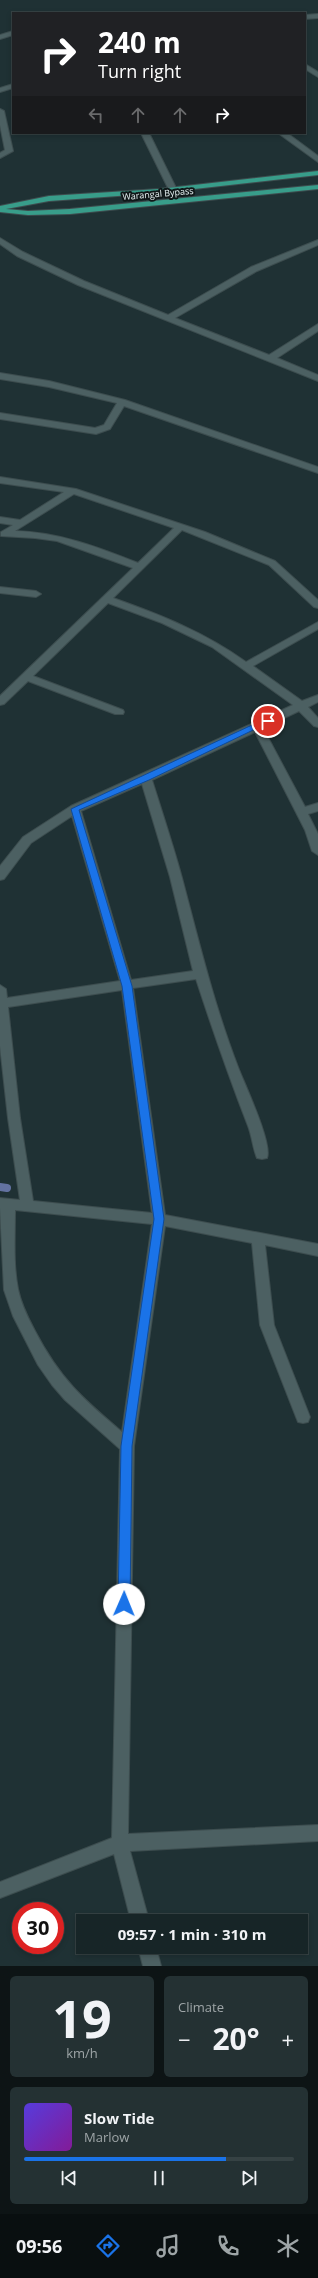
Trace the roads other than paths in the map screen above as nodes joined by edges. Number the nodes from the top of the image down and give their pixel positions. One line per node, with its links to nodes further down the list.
1 (318, 16): 2 (street)
2 (306, 17)
3 (12, 33): 4 (street)
4 (0, 37)
5 (306, 67): 6 (street)
6 (318, 75)
7 (12, 86): 8 (street)
8 (0, 90)
9 (0, 112): 12 (street)
10 (145, 134): 16 (street)
11 (283, 134): 13 (street)
12 (0, 156)
13 (318, 160)
14 (318, 173): 16 (main road)
15 (318, 187): 17 (main road, Warangal Bypass)
16 (172, 190): 17 (main road)
17 (0, 209)
18 (0, 240): 20 (street)
19 (318, 242): 20 (street)
20 (168, 318): 22 (street)
21 (318, 327): 22 (street)
22 (270, 359): 24 (street)
23 (0, 376): 25 (street)
24 (318, 378)
25 (122, 402): 26 (street); 27 (street)
26 (0, 416)
27 (318, 470)
28 (0, 480): 29 (street)
29 (73, 491): 31 (street); 32 (street)
30 (0, 520): 31 (street)
31 (22, 523): 33 (street)
32 (179, 528): 34 (street); 38 (street)
33 (3, 535): 34 (street)
34 (140, 567): 37 (street)
35 (0, 590): 36 (street)
36 (36, 594)
37 (107, 599): 40 (street); 41 (street)
38 (318, 605)
39 (318, 625): 40 (street)
40 (246, 666): 44 (street)
41 (26, 677): 43 (street); 45 (street)
42 (318, 698): 44 (street)
43 (0, 702)
44 (301, 706): 46 (street); 47 (street)
45 (119, 712)
46 (318, 724)
47 (257, 726): 48 (street); 51 (street)
48 (146, 778): 50 (street); 54 (street)
49 (318, 807): 51 (street)
50 (75, 809): 53 (street); 55 (street)
51 (302, 812): 52 (street)
52 (318, 851)
53 (0, 876)
54 (200, 974): 55 (street); 58 (street)
55 (127, 986): 57 (street); 61 (street)
56 (0, 989): 57 (street)
57 (2, 1003): 60 (street)
58 (262, 1154)
59 (4, 1203): 60 (street); 65 (street)
60 (27, 1205): 61 (street)
61 (159, 1219): 62 (street); 65 (street)
62 (258, 1238): 63 (street); 64 (street)
63 (318, 1250)
64 (303, 1417)
65 (126, 1446): 67 (street)
66 (318, 1833): 67 (street)
67 (120, 1843): 68 (street); 69 (street)
68 (0, 1890)
69 (138, 1914)
70 (149, 1954): 71 (street)
71 (152, 1966)

